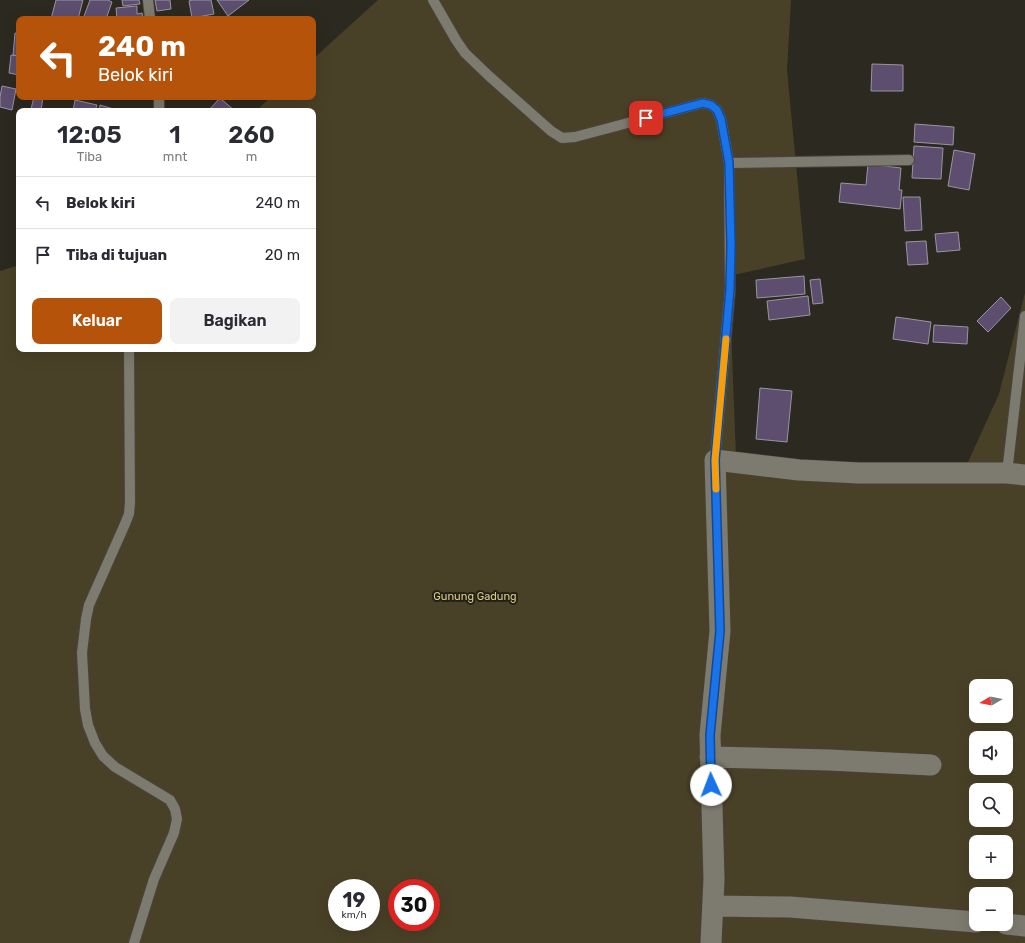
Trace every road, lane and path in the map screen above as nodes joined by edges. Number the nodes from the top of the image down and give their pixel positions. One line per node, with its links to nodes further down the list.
1 (148, 0): 3 (lane)
2 (433, 0): 5 (lane)
3 (150, 16)
4 (909, 160): 5 (lane)
5 (729, 163): 8 (lane)
6 (1025, 316): 9 (lane)
7 (129, 352): 16 (lane)
8 (715, 460): 9 (street); 10 (street)
9 (1016, 474)
10 (710, 757): 11 (street); 12 (street)
11 (931, 765)
12 (714, 906): 13 (street); 17 (street)
13 (969, 921)
14 (1013, 925): 15 (street)
15 (1025, 926)
16 (134, 943)
17 (711, 943)

